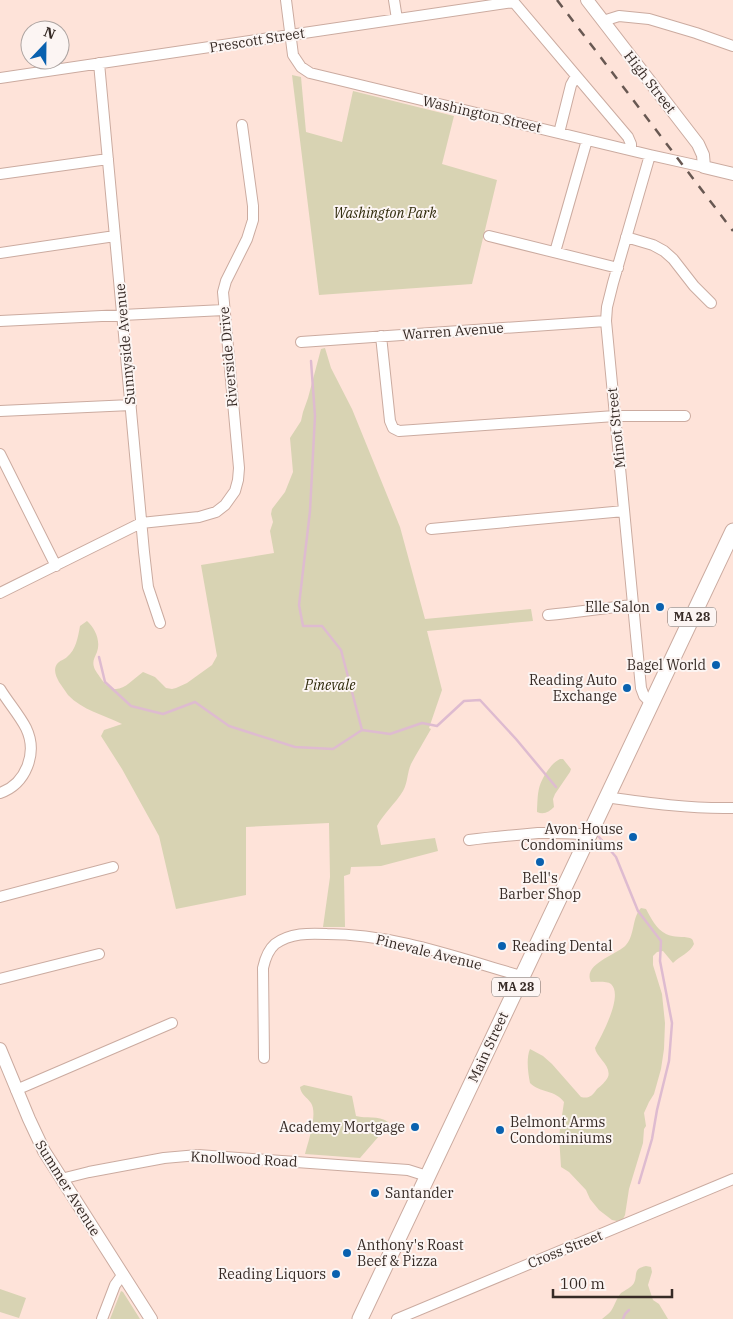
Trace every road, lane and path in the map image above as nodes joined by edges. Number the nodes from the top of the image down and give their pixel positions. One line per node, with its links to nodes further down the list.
1 (286, 0): 7 (street, Washington Street)
2 (394, 0): 5 (street)
3 (587, 0): 6 (street, High Street)
4 (512, 1): 5 (street, Prescott Street); 10 (street)
5 (397, 19): 7 (street, Prescott Street)
6 (603, 20): 8 (street); 18 (street, High Street)
7 (290, 35): 9 (street, Prescott Street); 13 (street, Washington Street)
8 (733, 46)
9 (99, 63): 11 (street, Prescott Street); 17 (street, Sunnyside Avenue)
10 (576, 76): 13 (street); 15 (street)
11 (0, 78)
12 (242, 125): 28 (street, Riverside Drive)
13 (559, 133): 14 (street, Washington Street)
14 (586, 140): 15 (street, Washington Street); 24 (street)
15 (631, 150): 16 (street, Washington Street)
16 (650, 156): 18 (street, Washington Street); 23 (street, Minot Street)
17 (108, 159): 19 (street); 21 (street, Sunnyside Avenue)
18 (704, 167): 20 (street, Washington Street)
19 (0, 174)
20 (733, 174)
21 (115, 236): 25 (street); 29 (street, Sunnyside Avenue)
22 (489, 236): 24 (street)
23 (626, 237): 26 (street, Minot Street); 27 (street)
24 (555, 252): 26 (street)
25 (0, 253)
26 (618, 268): 31 (street, Minot Street)
27 (711, 303)
28 (224, 310): 29 (street); 40 (street, Riverside Drive)
29 (122, 315): 30 (street); 34 (street, Sunnyside Avenue)
30 (0, 321)
31 (606, 321): 32 (street, Warren Avenue); 36 (street, Minot Street)
32 (381, 336): 33 (street, Warren Avenue); 36 (street)
33 (301, 342)
34 (131, 405): 35 (street); 40 (street, Sunnyside Avenue)
35 (0, 411)
36 (615, 416): 37 (street); 39 (street, Minot Street)
37 (685, 416)
38 (0, 454): 43 (street)
39 (624, 511): 41 (street); 45 (street, Minot Street)
40 (141, 523): 43 (street); 47 (street, Sunnyside Avenue)
41 (431, 529)
42 (733, 531): 49 (main road, Main Street / MA 28)
43 (56, 566): 44 (street)
44 (0, 593)
45 (633, 605): 46 (street); 49 (street, Minot Street)
46 (548, 615)
47 (160, 624)
48 (0, 689): 50 (street)
49 (651, 703): 51 (main road, Main Street / MA 28)
50 (0, 793)
51 (606, 797): 52 (street); 53 (main road, Main Street / MA 28)
52 (733, 808)
53 (588, 835): 54 (street); 58 (main road, Main Street / MA 28)
54 (468, 840)
55 (113, 867): 56 (street)
56 (0, 897)
57 (99, 954): 59 (street)
58 (521, 976): 62 (street, Pinevale Avenue); 64 (main road, Main Street / MA 28)
59 (0, 979)
60 (172, 1023): 63 (street)
61 (0, 1049): 63 (street, Summer Avenue)
62 (264, 1058)
63 (16, 1090): 66 (street, Summer Avenue)
64 (427, 1176): 66 (street, Knollwood Road); 70 (main road, Main Street / MA 28)
65 (733, 1178): 71 (street, Cross Street)
66 (62, 1180): 67 (street, Summer Avenue)
67 (122, 1274): 68 (street); 69 (street, Summer Avenue)
68 (102, 1319)
69 (151, 1319)
70 (360, 1319)
71 (397, 1319)

